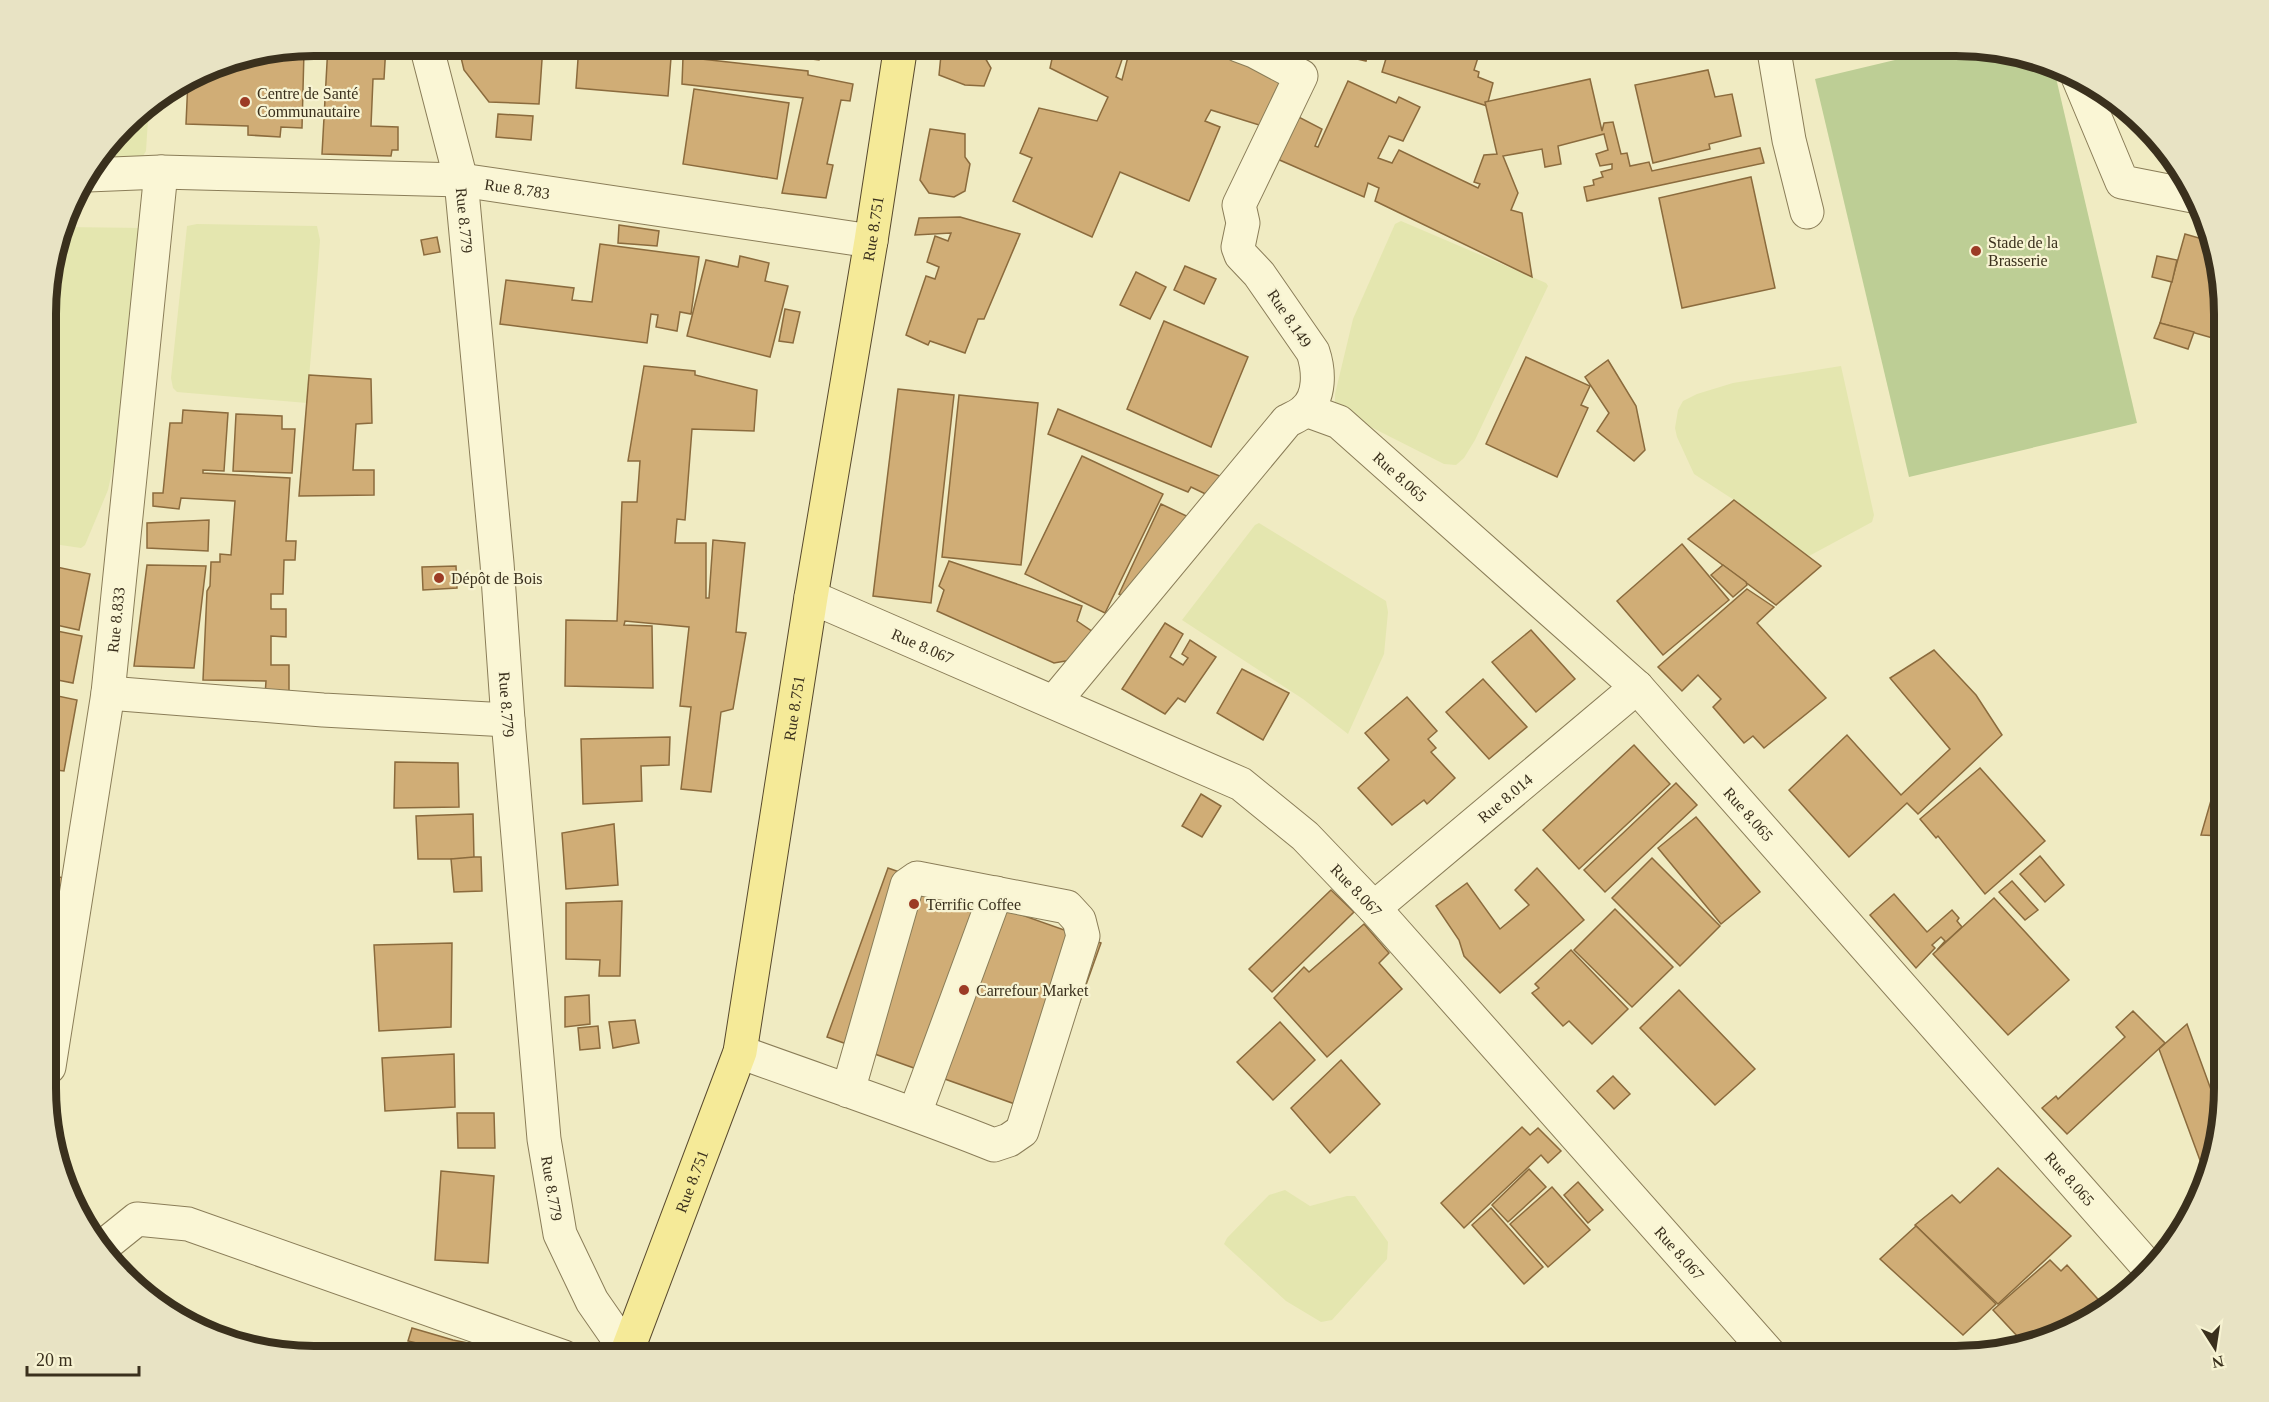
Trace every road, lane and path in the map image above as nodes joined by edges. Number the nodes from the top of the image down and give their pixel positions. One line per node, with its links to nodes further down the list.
1 (429, 56): 8 (street, Rue 8.779)
2 (899, 56): 11 (main road, Rue 8.751)
3 (1263, 56): 12 (street, Rue 8.149)
4 (1775, 56): 10 (street)
5 (2083, 90): 9 (street)
6 (161, 172): 7 (street, Rue 8.783); 8 (street, Rue 8.783); 15 (street, Rue 8.833)
7 (96, 175)
8 (461, 180): 11 (street, Rue 8.783); 17 (street, Rue 8.779)
9 (2184, 194)
10 (1806, 212)
11 (871, 241): 13 (main road, Rue 8.751)
12 (1306, 410): 14 (street, Rue 8.065); 16 (street)
13 (811, 597): 16 (street, Rue 8.067); 21 (main road, Rue 8.751)
14 (1637, 687): 19 (street, Rue 8.014); 25 (street, Rue 8.065)
15 (108, 693): 17 (street); 20 (street, Rue 8.833)
16 (1054, 702): 19 (street, Rue 8.067)
17 (508, 720): 27 (street, Rue 8.779)
18 (996, 893): 22 (street); 23 (street); 23 (street)
19 (1374, 908): 29 (street, Rue 8.067)
20 (56, 1023)
21 (740, 1052): 22 (street); 28 (main road, Rue 8.751)
22 (848, 1091): 23 (street)
23 (915, 1113)
24 (107, 1242): 26 (street)
25 (2145, 1263)
26 (533, 1346)
27 (621, 1346)
28 (629, 1346)
29 (1763, 1346)

